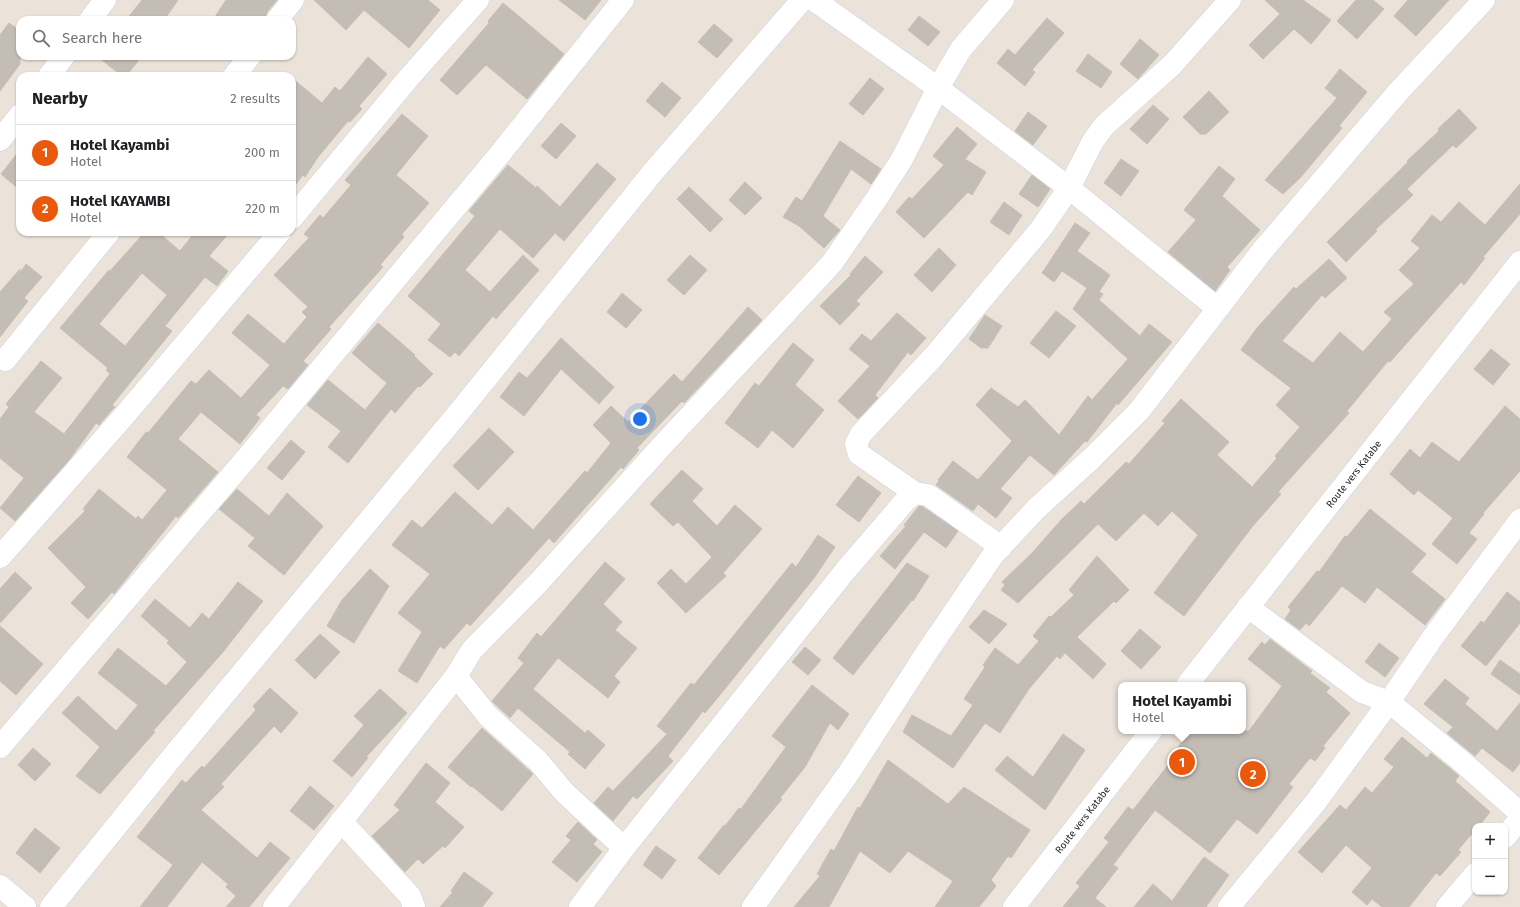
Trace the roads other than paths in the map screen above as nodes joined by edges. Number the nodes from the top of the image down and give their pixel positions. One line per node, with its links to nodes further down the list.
1 (105, 0): 10 (street)
2 (293, 0): 11 (street)
3 (478, 0): 20 (street)
4 (623, 0): 35 (street)
5 (802, 0): 44 (street)
6 (814, 0): 16 (street)
7 (1003, 0): 16 (street)
8 (1230, 0): 19 (street)
9 (1484, 0): 24 (street)
10 (93, 16)
11 (281, 16)
12 (61, 60): 14 (street)
13 (247, 60): 15 (street)
14 (52, 72)
15 (237, 72)
16 (938, 88): 19 (street); 31 (street)
17 (16, 120): 18 (street)
18 (0, 140)
19 (1069, 188): 24 (street); 26 (street)
20 (296, 213)
21 (106, 236): 25 (street)
22 (277, 236): 29 (street)
23 (1520, 262): 30 (street, Route vers Katabe)
24 (1217, 308): 28 (street)
25 (5, 360)
26 (915, 493): 28 (street); 40 (street)
27 (1520, 520): 33 (street)
28 (1001, 547): 48 (street)
29 (0, 557)
30 (1248, 607): 32 (street, Route vers Katabe); 33 (street)
31 (456, 676): 38 (street); 40 (street)
32 (1189, 682)
33 (1389, 702): 36 (street); 50 (street)
34 (1149, 734): 49 (street, Route vers Katabe)
35 (0, 747)
36 (1520, 812)
37 (1520, 819): 39 (street)
38 (341, 821): 45 (street); 46 (street)
39 (1508, 833)
40 (624, 848): 47 (street)
41 (1472, 878): 51 (street)
42 (0, 886): 43 (street)
43 (25, 907)
44 (51, 907)
45 (274, 907)
46 (414, 907)
47 (580, 907)
48 (753, 907)
49 (1014, 907)
50 (1229, 907)
51 (1448, 907)

